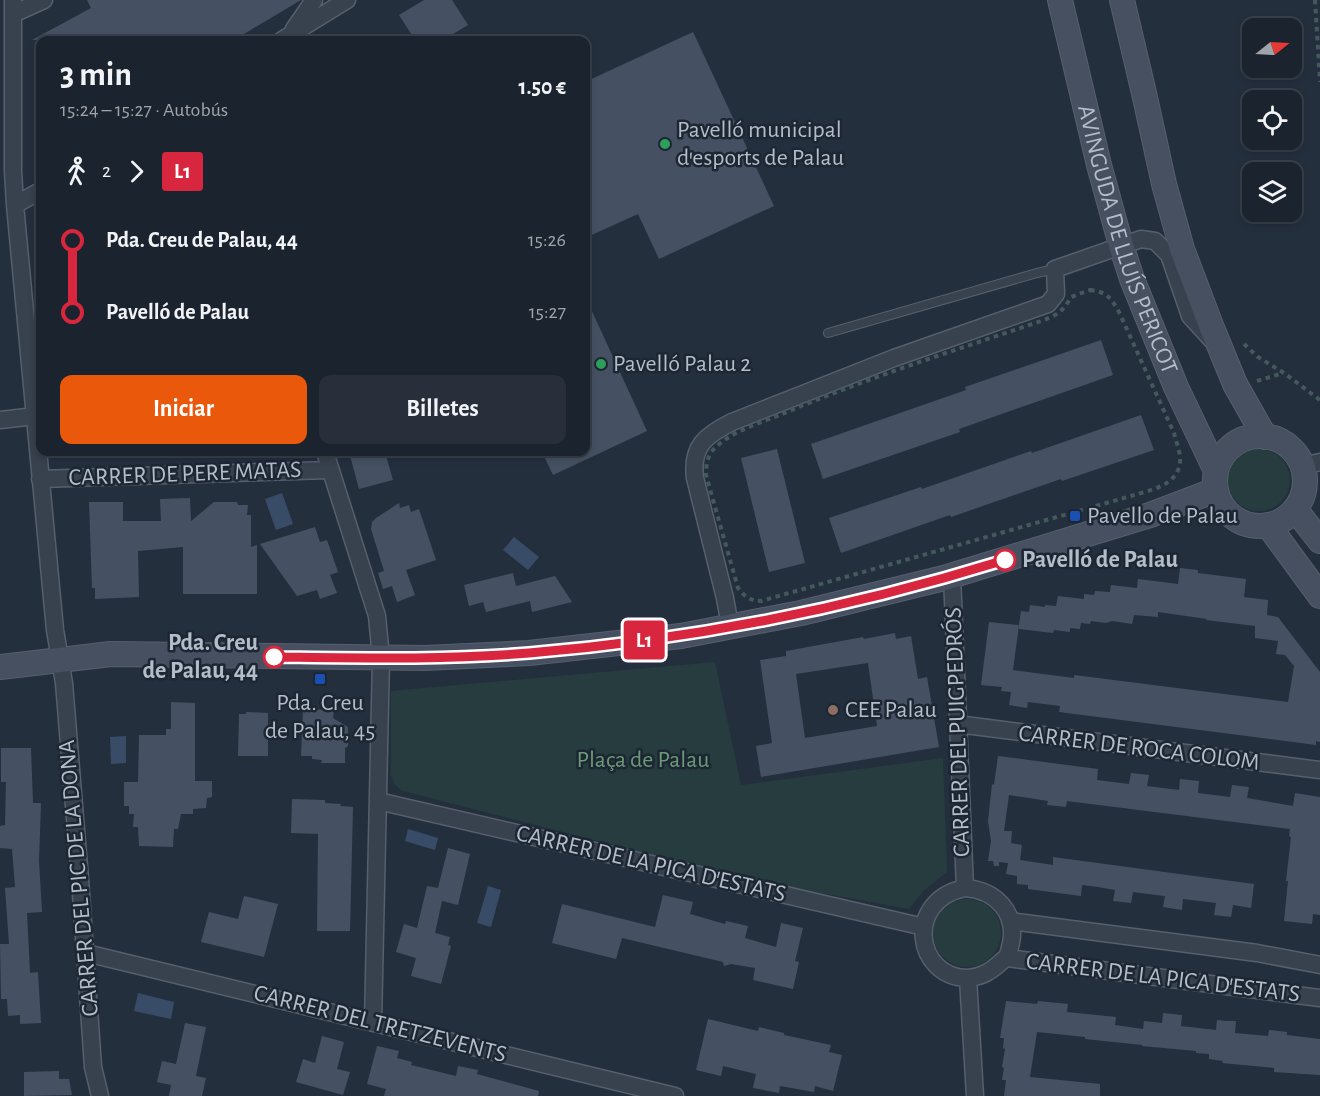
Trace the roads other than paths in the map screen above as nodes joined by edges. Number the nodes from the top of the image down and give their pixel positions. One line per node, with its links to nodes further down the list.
1 (44, 0): 6 (street)
2 (314, 0): 7 (street)
3 (347, 0): 8 (street)
4 (1060, 0): 12 (street, AVINGUDA DE LLUÍS PERICOT)
5 (1122, 0): 15 (street, AVINGUDA DE LLUÍS PERICOT)
6 (13, 7): 9 (street, CARRER DEL PIC DE LA DONA)
7 (287, 36)
8 (290, 36)
9 (6, 172): 11 (street, CARRER DEL PIC DE LA DONA)
10 (36, 193): 11 (street)
11 (15, 205): 16 (street, CARRER DEL PIC DE LA DONA)
12 (1121, 245): 13 (street); 15 (street); 26 (street, AVINGUDA DE LLUÍS PERICOT)
13 (1055, 269): 14 (lane); 32 (street)
14 (828, 333)
15 (1231, 345): 20 (street, AVINGUDA DE LLUÍS PERICOT)
16 (35, 359): 17 (street, CARRER DEL PIC DE LA DONA)
17 (35, 416): 18 (street); 19 (street, CARRER DEL PIC DE LA DONA)
18 (0, 420)
19 (36, 429)
20 (1265, 437): 23 (street); 26 (street)
21 (38, 456): 25 (street, CARRER DEL PIC DE LA DONA)
22 (326, 456): 24 (street)
23 (1311, 464): 27 (street)
24 (330, 470): 25 (street, CARRER DE PERE MATAS); 33 (street)
25 (40, 479): 34 (street, CARRER DEL PIC DE LA DONA)
26 (1216, 481): 28 (street); 30 (street)
27 (1295, 509): 28 (street); 29 (street)
28 (1268, 525): 31 (street)
29 (1320, 541)
30 (952, 576): 32 (street); 36 (street, CARRER DEL PUIGPEDRÓS)
31 (1320, 596)
32 (730, 626): 33 (street)
33 (381, 658): 34 (street); 38 (street)
34 (60, 659): 35 (street); 42 (street, CARRER DEL PIC DE LA DONA)
35 (0, 666)
36 (957, 724): 37 (street, CARRER DE ROCA COLOM); 39 (street, CARRER DEL PUIGPEDRÓS)
37 (1320, 770)
38 (378, 801): 41 (street, CARRER DE LA PICA D'ESTATS); 47 (street)
39 (965, 888): 40 (street, CARRER DE LA PICA D'ESTATS); 41 (street)
40 (1010, 921): 43 (street, CARRER DE LA PICA D'ESTATS); 44 (street, CARRER DE LA PICA D'ESTATS)
41 (924, 927): 45 (street)
42 (86, 952): 47 (street, CARRER DEL TRETZEVENTS); 48 (street, CARRER DEL PIC DE LA DONA)
43 (1007, 958): 45 (street, CARRER DE LA PICA D'ESTATS); 46 (street, CARRER DE LA PICA D'ESTATS)
44 (1320, 965)
45 (968, 978): 50 (street)
46 (1320, 998)
47 (373, 1023): 49 (street, CARRER DEL TRETZEVENTS)
48 (100, 1096)
49 (675, 1096)
50 (975, 1096)

